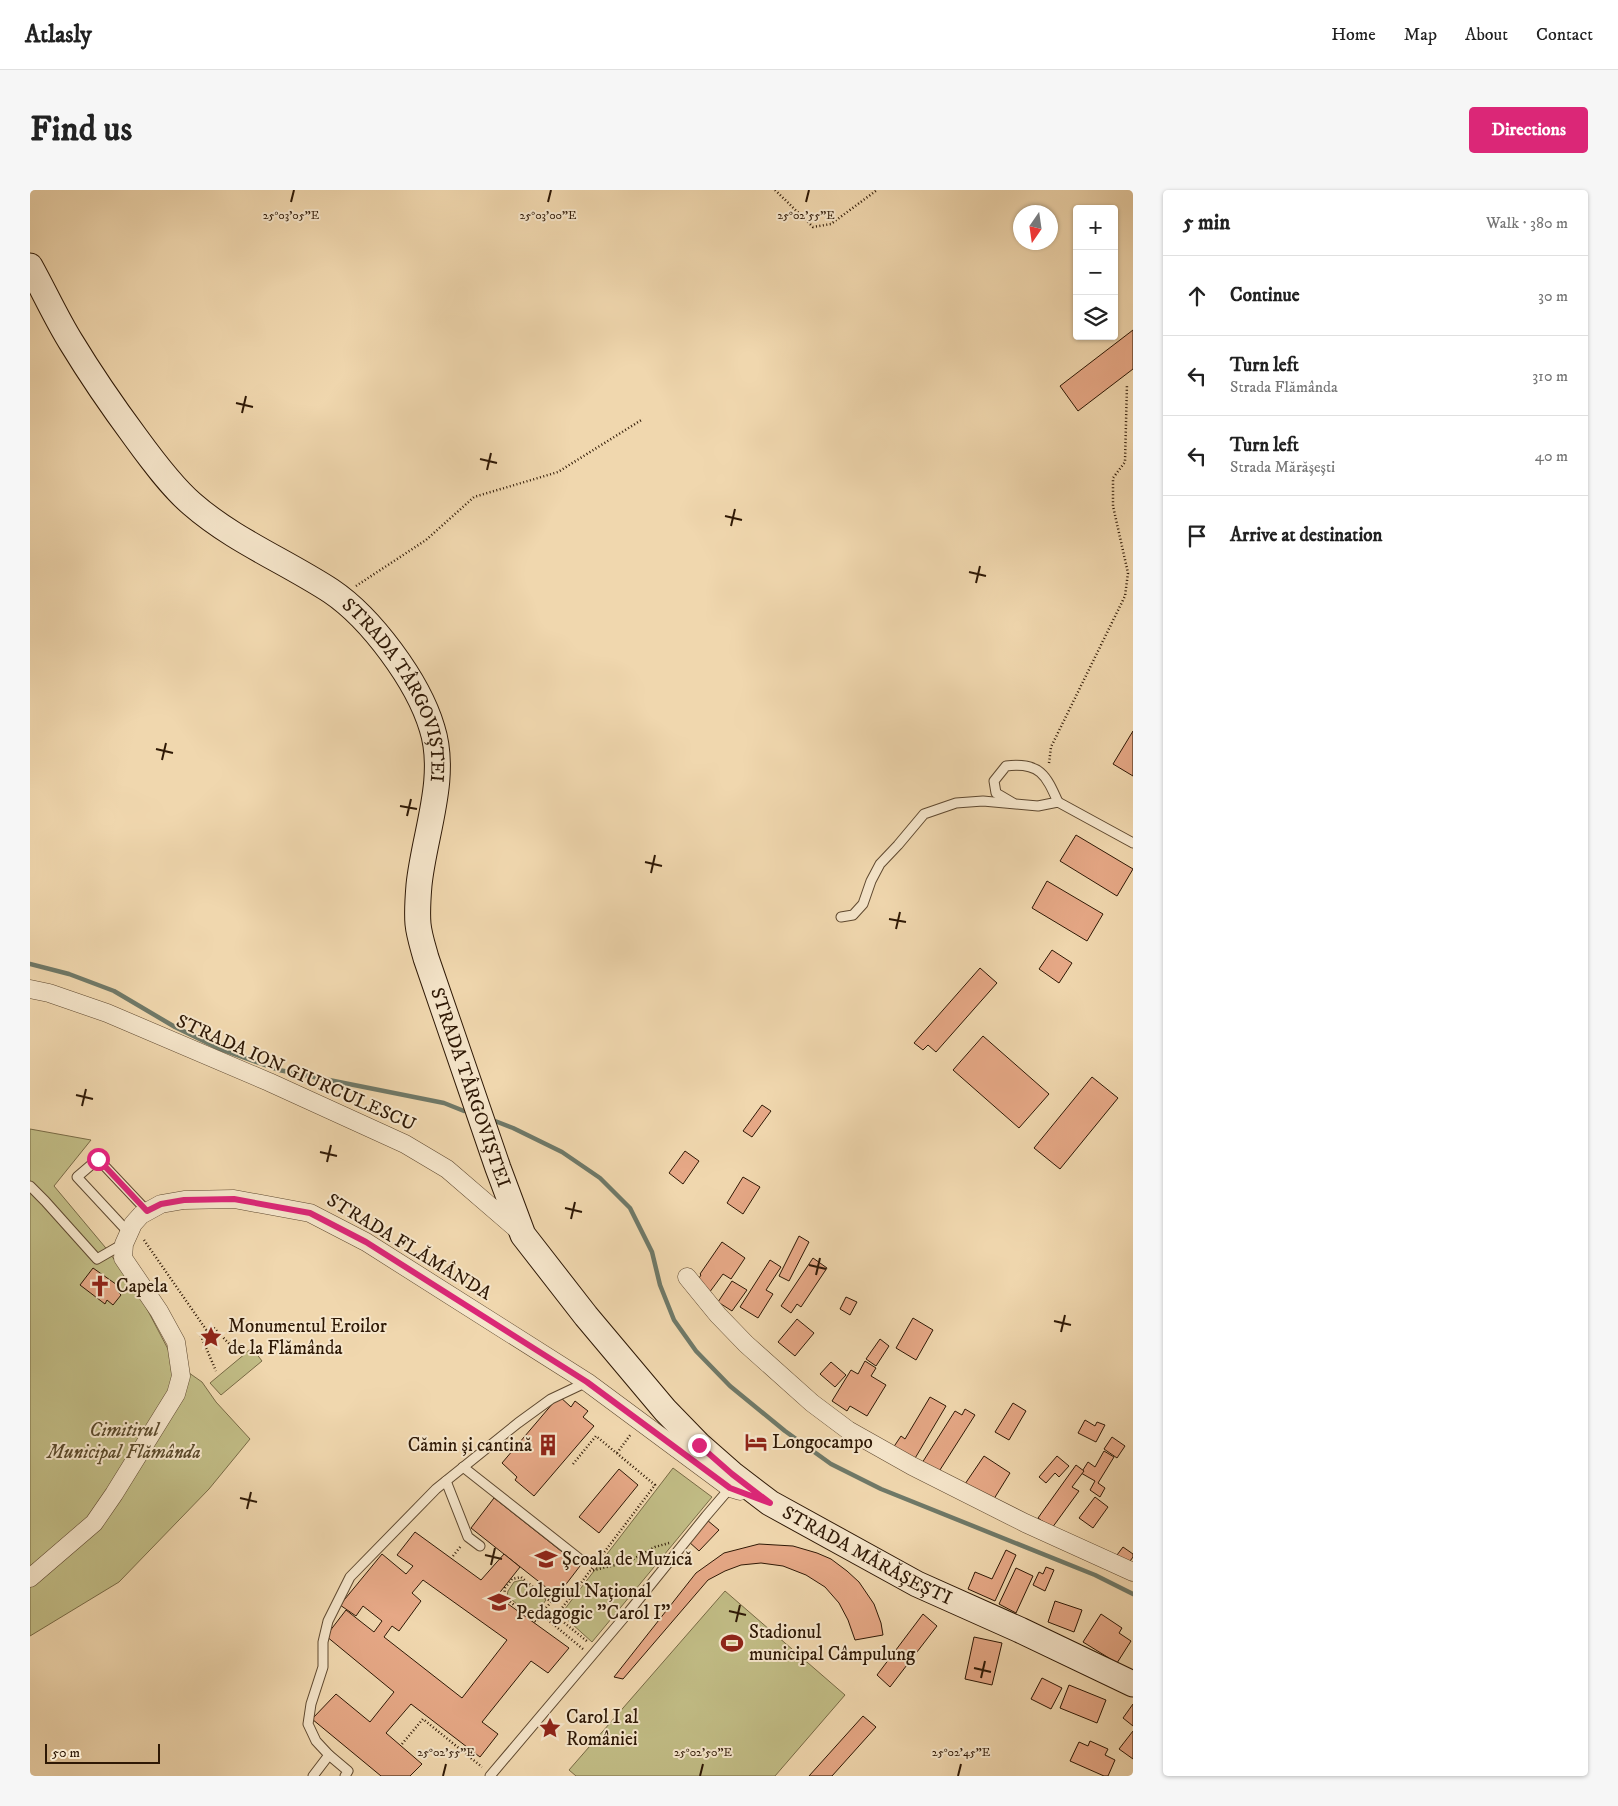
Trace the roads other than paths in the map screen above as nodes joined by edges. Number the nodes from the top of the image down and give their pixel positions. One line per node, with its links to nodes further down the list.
1 (30, 266): 10 (main road, STRADA TÂRGOVIȘTEI)
2 (1058, 802): 3 (lane); 3 (lane); 4 (lane)
3 (1016, 804): 5 (lane)
4 (1133, 843)
5 (840, 917)
6 (30, 989): 10 (street, STRADA ION GIURCULESCU)
7 (30, 1186): 9 (lane)
8 (147, 1211): 9 (street, STRADA FLĂMÂNDA); 9 (lane); 12 (street, STRADA FLĂMÂNDA)
9 (128, 1234): 20 (street)
10 (523, 1235): 16 (main road, STRADA MĂRĂȘEȘTI)
11 (687, 1277): 19 (street)
12 (587, 1382): 13 (lane); 15 (street, STRADA FLĂMÂNDA)
13 (463, 1467): 14 (lane); 18 (lane)
14 (446, 1480): 17 (lane); 22 (lane)
15 (730, 1488): 16 (street, STRADA FLĂMÂNDA); 23 (lane)
16 (770, 1503): 21 (main road, STRADA MĂRĂȘEȘTI)
17 (480, 1546)
18 (581, 1560)
19 (1133, 1572)
20 (30, 1578)
21 (1133, 1684)
22 (329, 1756): 24 (lane); 25 (lane)
23 (491, 1775)
24 (314, 1776)
25 (345, 1776)

